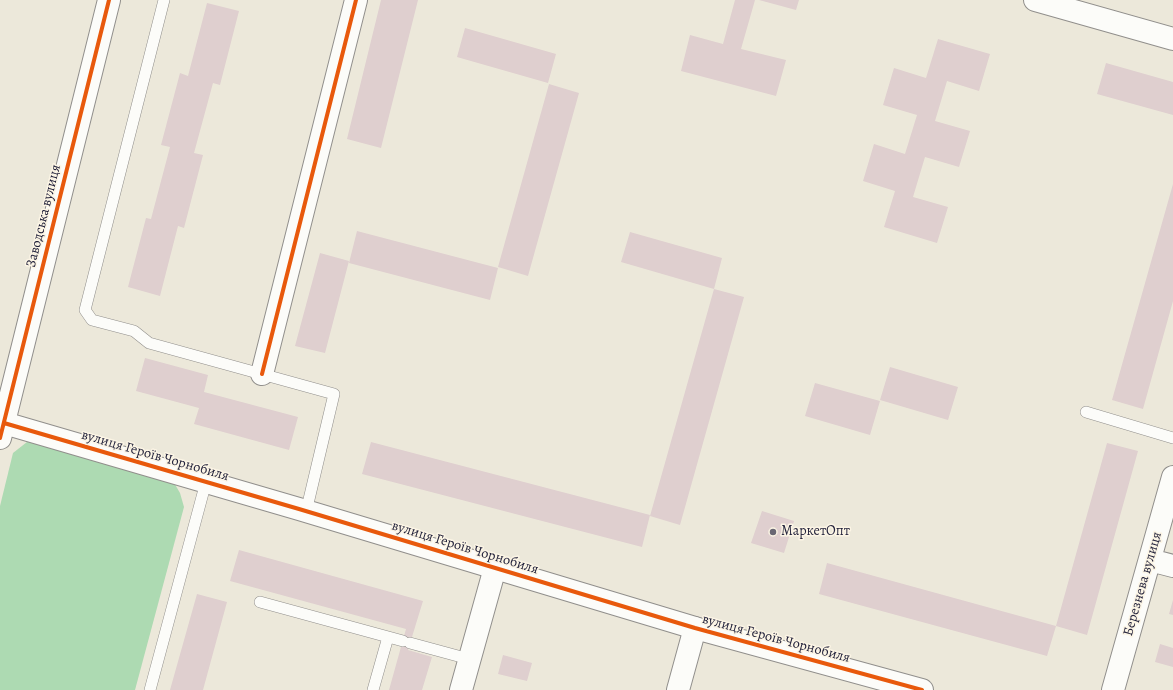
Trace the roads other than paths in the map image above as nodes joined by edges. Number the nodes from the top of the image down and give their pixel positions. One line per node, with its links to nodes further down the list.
1 (109, 0): 8 (street, Заводська вулиця)
2 (164, 0): 6 (lane)
3 (356, 0): 6 (street)
4 (1035, 0): 5 (street)
5 (1173, 39)
6 (262, 374): 12 (lane)
7 (1086, 412): 9 (lane)
8 (2, 431): 11 (street, вулиця Героїв Чорнобиля)
9 (1173, 438)
10 (1173, 477): 13 (street, Березнева вулиця)
11 (206, 482): 12 (street, вулиця Героїв Чорнобиля); 21 (lane)
12 (306, 512): 15 (street, вулиця Героїв Чорнобиля)
13 (1150, 560): 14 (street); 26 (street, Березнева вулиця)
14 (1173, 566)
15 (495, 568): 17 (street, вулиця Героїв Чорнобиля); 19 (street)
16 (260, 602): 18 (lane)
17 (695, 628): 20 (street, вулиця Героїв Чорнобиля); 24 (street)
18 (388, 637): 19 (lane); 22 (lane)
19 (469, 659): 23 (street)
20 (893, 686): 25 (street, вулиця Героїв Чорнобиля)
21 (150, 690)
22 (373, 690)
23 (461, 690)
24 (678, 690)
25 (922, 690)
26 (1113, 690)

